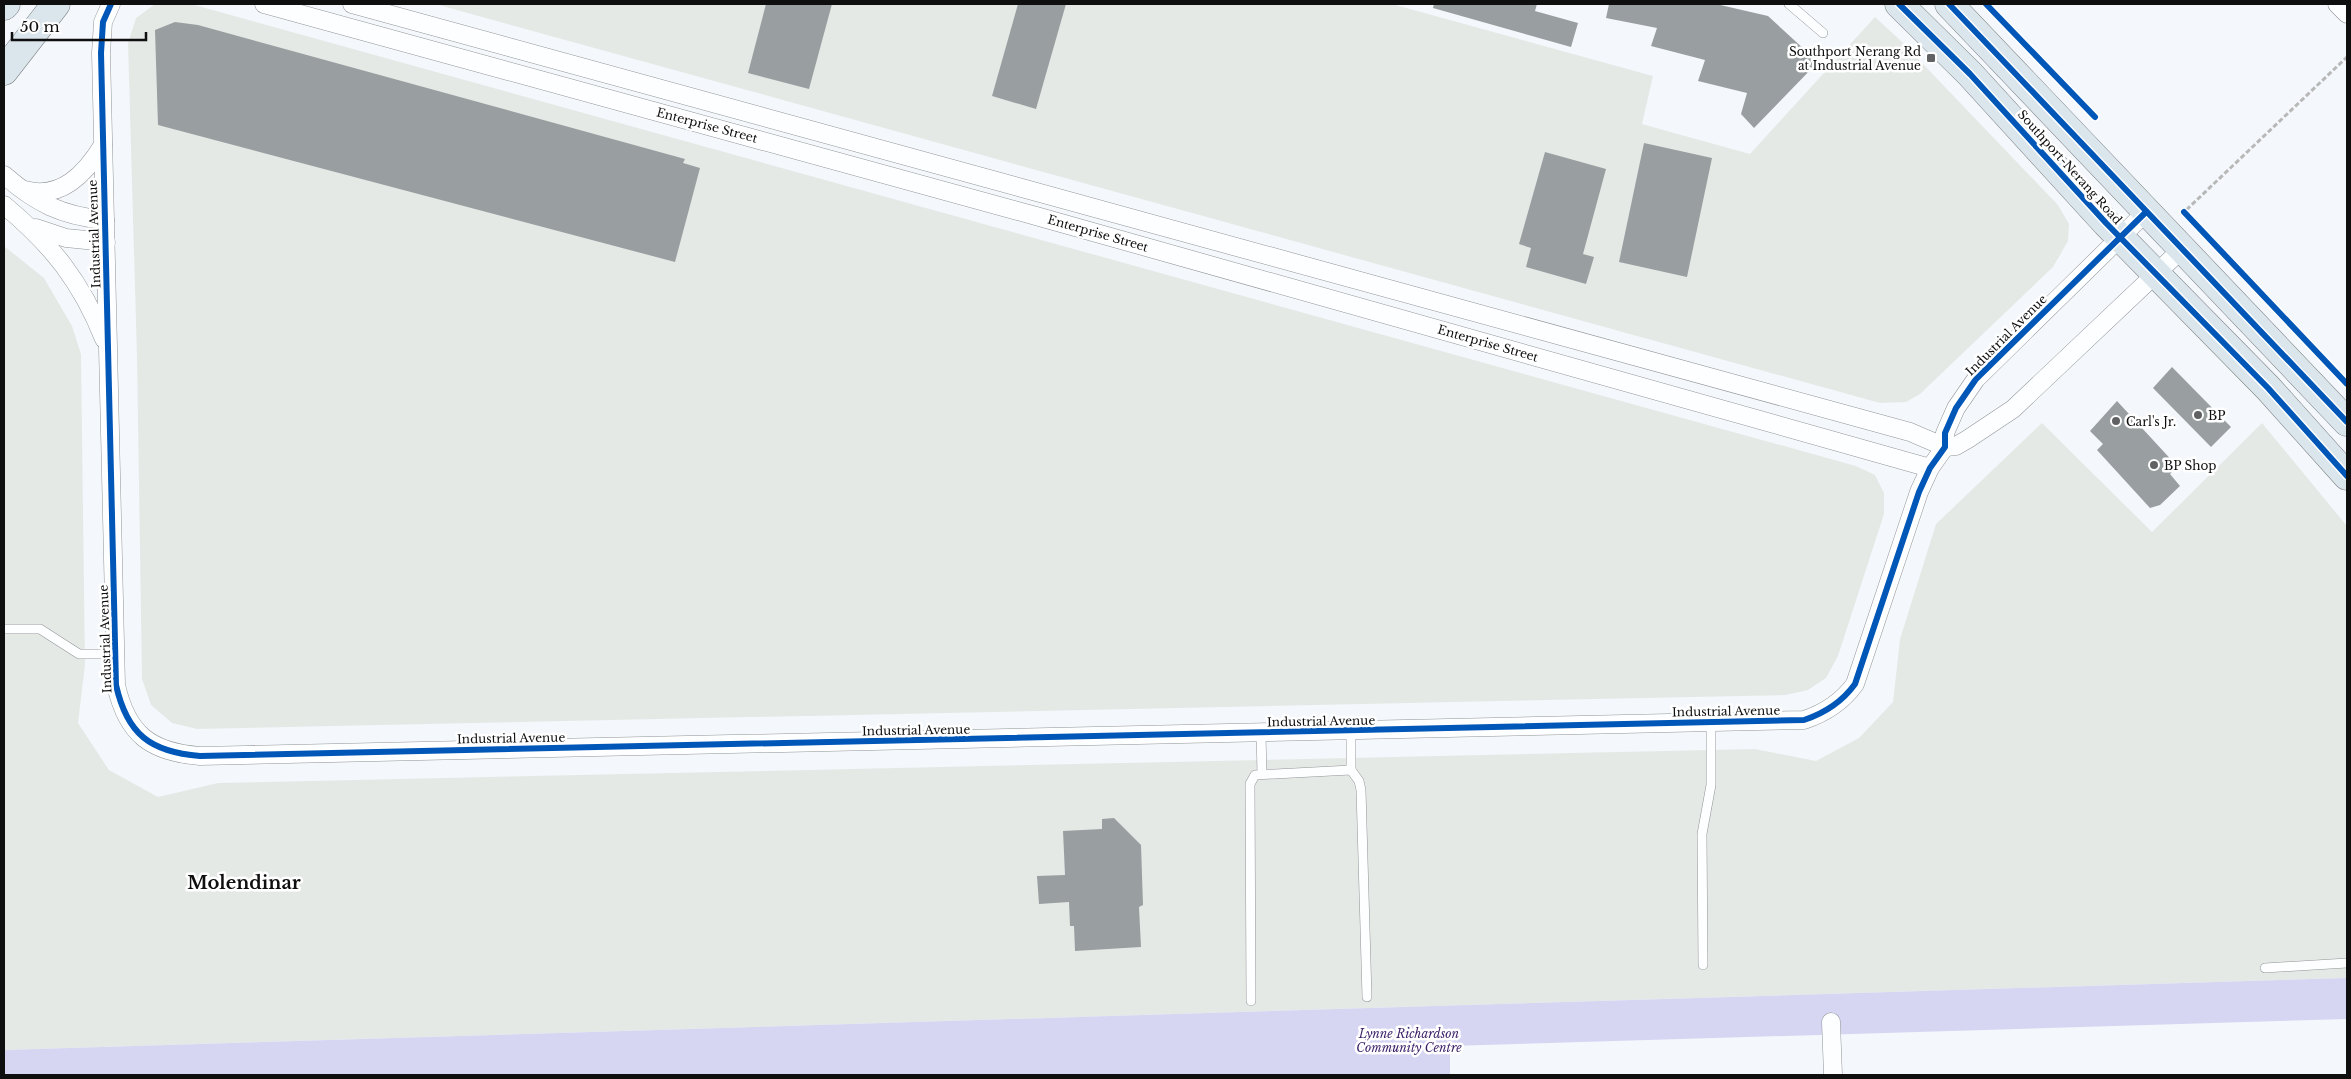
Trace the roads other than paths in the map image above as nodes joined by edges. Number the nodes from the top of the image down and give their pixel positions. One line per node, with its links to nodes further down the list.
1 (56, 4): 11 (main road)
2 (111, 4): 12 (street, Industrial Avenue)
3 (264, 4): 26 (street, Enterprise Street)
4 (352, 4): 25 (street, Enterprise Street)
5 (1789, 4): 10 (lane)
6 (1898, 4): 19 (main road, Southport-Nerang Road)
7 (1949, 4): 15 (main road, Southport-Nerang Road)
8 (2337, 4): 9 (street)
9 (2347, 14)
10 (1823, 33)
11 (4, 71)
12 (103, 145): 13 (street, Industrial Avenue); 17 (street, Industrial Avenue)
13 (10, 181): 17 (street, Industrial Avenue)
14 (4, 205): 18 (street, Industrial Avenue)
15 (2146, 212): 19 (street, Industrial Avenue); 21 (main road, Southport-Nerang Road)
16 (4, 214): 18 (street, Industrial Avenue)
17 (105, 220): 20 (street, Industrial Avenue)
18 (27, 224): 20 (street, Industrial Avenue); 23 (street, Industrial Avenue)
19 (2120, 238): 22 (main road, Southport-Nerang Road); 25 (street, Industrial Avenue)
20 (106, 242): 23 (street, Industrial Avenue)
21 (2182, 249): 22 (street); 24 (main road, Southport-Nerang Road)
22 (2155, 274): 25 (street); 27 (main road, Southport-Nerang Road)
23 (108, 348): 29 (street, Industrial Avenue)
24 (2347, 422)
25 (1945, 447): 26 (street, Industrial Avenue)
26 (1930, 468): 30 (street, Industrial Avenue)
27 (2347, 476)
28 (4, 629): 29 (lane)
29 (115, 654): 32 (street, Industrial Avenue)
30 (1711, 723): 31 (street, Industrial Avenue); 36 (lane)
31 (1351, 731): 32 (street, Industrial Avenue); 33 (lane)
32 (1261, 733): 34 (lane)
33 (1351, 770): 34 (lane); 38 (lane)
34 (1262, 774): 39 (lane)
35 (2347, 963): 37 (lane)
36 (1703, 965)
37 (2265, 968)
38 (1367, 997)
39 (1251, 1001)
40 (1830, 1022): 41 (street)
41 (1833, 1075)

